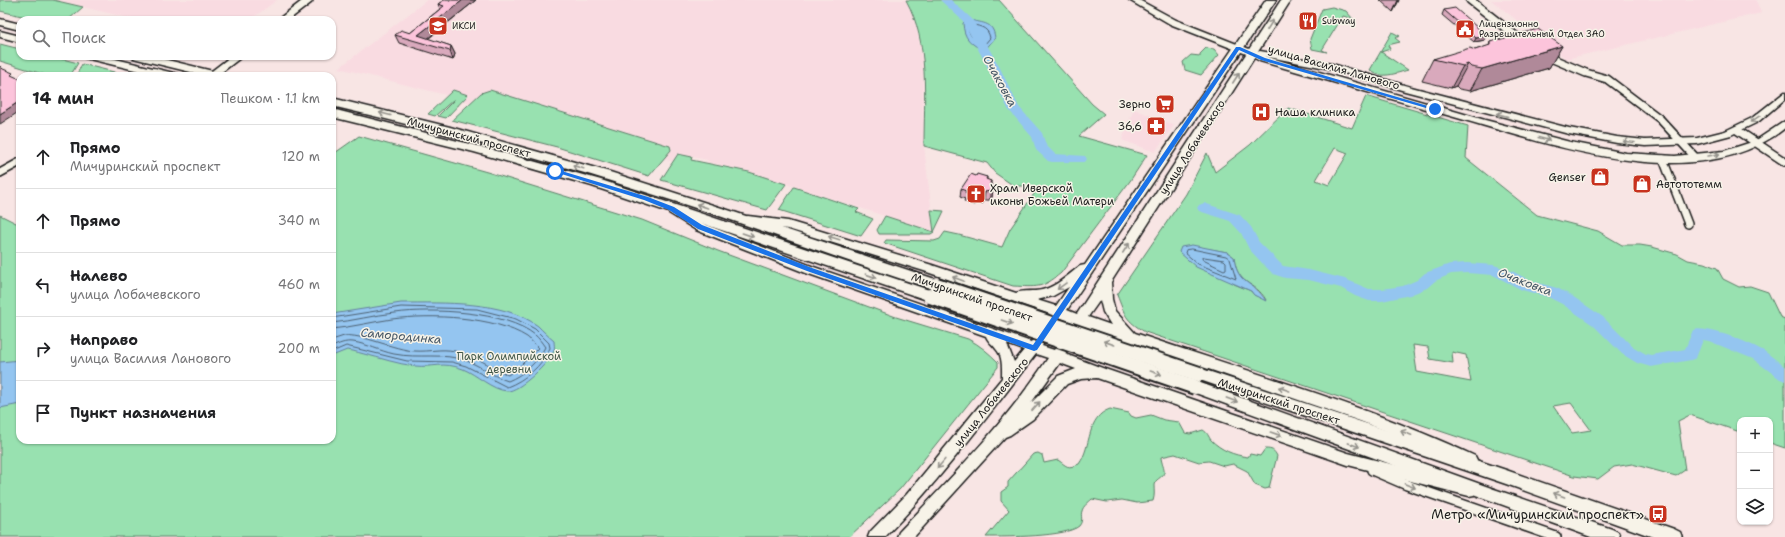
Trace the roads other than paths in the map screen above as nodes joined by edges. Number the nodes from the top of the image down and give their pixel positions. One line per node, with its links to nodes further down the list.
1 (309, 0): 6 (street)
2 (1133, 0): 11 (street)
3 (1271, 0): 11 (main road, улица Лобачевского)
4 (1286, 0): 12 (main road, улица Лобачевского, one-way to 4)
5 (1470, 0): 24 (street)
6 (288, 16)
7 (0, 22): 8 (main road)
8 (16, 26)
9 (0, 34): 10 (main road)
10 (16, 38)
11 (1238, 48): 12 (street); 34 (main road, улица Лобачевского)
12 (1252, 53): 24 (street, улица Василия Ланового, one-way to 12); 27 (street, улица Василия Ланового, one-way to 27); 35 (main road, улица Лобачевского, one-way to 12)
13 (103, 60): 16 (main road)
14 (153, 60): 17 (main road)
15 (232, 60): 18 (street)
16 (144, 72)
17 (203, 72)
18 (218, 72)
19 (1785, 95): 23 (street, улица Василия Ланового, one-way to 23)
20 (336, 103): 32 (main road, Мичуринский проспект, one-way to 20)
21 (336, 113): 31 (main road, Мичуринский проспект)
22 (1785, 124): 25 (street, улица Василия Ланового)
23 (1737, 130): 24 (street, улица Василия Ланового); 25 (street)
24 (1681, 142): 26 (street)
25 (1757, 143): 26 (street, улица Василия Ланового, one-way to 25); 28 (street)
26 (1696, 158): 27 (street, улица Василия Ланового)
27 (1663, 159): 33 (street)
28 (1785, 162)
29 (16, 164): 30 (street)
30 (0, 173)
31 (671, 209): 37 (main road, Мичуринский проспект, one-way to 37); 41 (main road)
32 (739, 219): 36 (main road, one-way to 32); 37 (main road, Мичуринский проспект)
33 (1688, 224)
34 (1093, 262): 38 (main road, one-way to 38); 39 (main road, улица Лобачевского)
35 (1105, 280): 40 (main road, улица Лобачевского); 43 (main road)
36 (976, 285): 38 (main road); 41 (main road)
37 (933, 290): 49 (main road, Мичуринский проспект, bridge)
38 (1008, 296): 39 (main road)
39 (1058, 313): 40 (main road); 44 (main road, улица Лобачевского)
40 (1080, 320): 43 (main road, one-way to 40); 46 (main road, улица Лобачевского)
41 (956, 322): 42 (main road)
42 (975, 328): 44 (main road); 48 (main road)
43 (1138, 340): 45 (main road)
44 (1034, 348): 46 (main road); 48 (main road, улица Лобачевского)
45 (1163, 348): 50 (main road); 53 (main road, one-way to 45)
46 (1057, 356): 47 (main road); 51 (main road, улица Лобачевского)
47 (1100, 373): 50 (main road); 51 (main road, one-way to 47)
48 (1009, 380): 55 (main road, улица Лобачевского, one-way to 55)
49 (1197, 380): 53 (main road, Мичуринский проспект); 54 (main road, Мичуринский проспект, one-way to 54)
50 (1146, 388): 52 (main road, one-way to 52)
51 (994, 439): 56 (main road, улица Лобачевского)
52 (1348, 459): 54 (main road); 57 (street, one-way to 57)
53 (1506, 477): 59 (main road, Мичуринский проспект, one-way to 53)
54 (1494, 496): 58 (main road, Мичуринский проспект)
55 (874, 537)
56 (904, 537)
57 (1556, 537)
58 (1612, 537)
59 (1674, 537)

